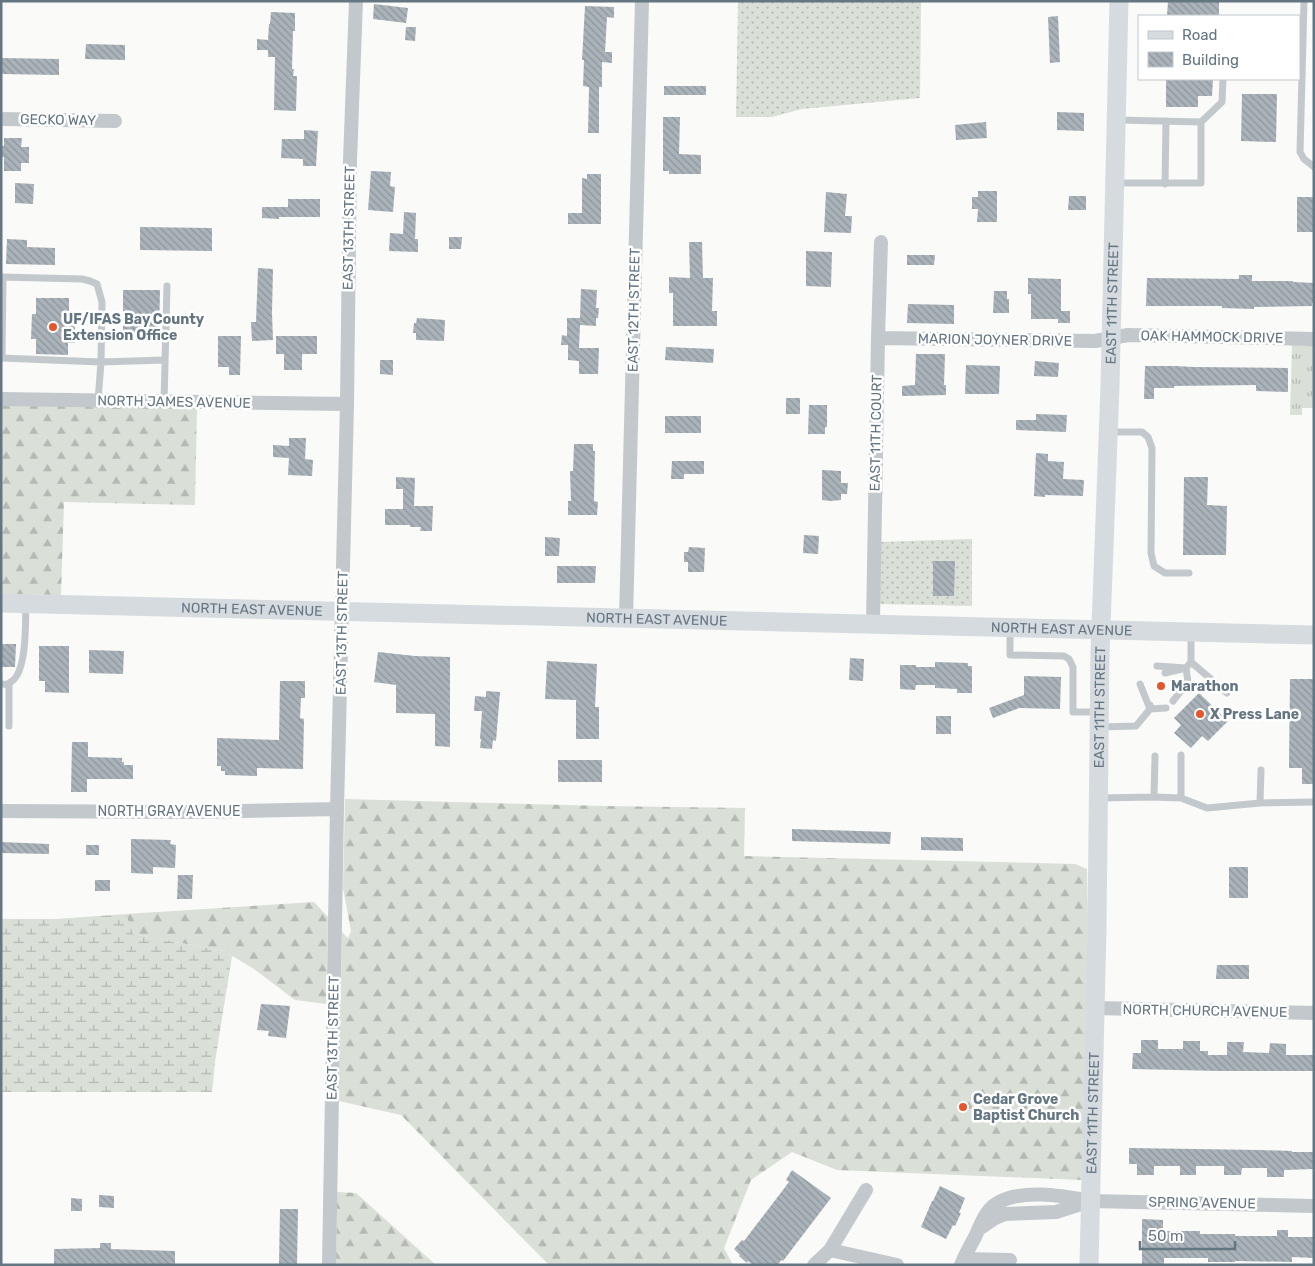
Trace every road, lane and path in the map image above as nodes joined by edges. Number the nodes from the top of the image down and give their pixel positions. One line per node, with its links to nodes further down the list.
1 (356, 1): 26 (street, EAST 13TH STREET)
2 (642, 1): 32 (street, EAST 12TH STREET)
3 (1119, 1): 7 (main road, EAST 11TH STREET)
4 (1304, 1): 11 (lane)
5 (1223, 80): 10 (lane)
6 (1, 119): 8 (street, GECKO WAY)
7 (1117, 120): 9 (lane); 12 (main road, EAST 11TH STREET)
8 (115, 121)
9 (1166, 121): 10 (lane); 13 (lane)
10 (1201, 122): 13 (lane)
11 (1314, 166)
12 (1115, 183): 13 (lane); 18 (main road, EAST 11TH STREET)
13 (1165, 184)
14 (881, 242): 17 (street, EAST 11TH COURT)
15 (2, 277): 20 (lane); 22 (lane)
16 (167, 286): 21 (lane)
17 (878, 338): 18 (street, MARION JOYNER DRIVE); 33 (street, EAST 11TH COURT)
18 (1111, 338): 19 (street, OAK HAMMOCK DRIVE); 27 (main road, EAST 11TH STREET)
19 (1314, 339)
20 (2, 358): 22 (lane)
21 (165, 360): 22 (lane); 25 (lane)
22 (101, 362): 24 (lane)
23 (1, 400): 24 (street, NORTH JAMES AVENUE)
24 (98, 401): 25 (street, NORTH JAMES AVENUE)
25 (164, 402): 26 (street, NORTH JAMES AVENUE)
26 (347, 404): 31 (street, EAST 13TH STREET)
27 (1108, 432): 28 (lane); 35 (main road, EAST 11TH STREET)
28 (1189, 573)
29 (1, 603): 30 (main road, NORTH EAST AVENUE)
30 (26, 604): 31 (main road, NORTH EAST AVENUE); 41 (lane)
31 (342, 612): 32 (main road, NORTH EAST AVENUE); 58 (street, EAST 13TH STREET)
32 (626, 618): 33 (main road, NORTH EAST AVENUE)
33 (873, 623): 34 (main road, NORTH EAST AVENUE)
34 (1010, 627): 35 (main road, NORTH EAST AVENUE); 48 (lane)
35 (1101, 630): 36 (main road, NORTH EAST AVENUE); 48 (main road, EAST 11TH STREET)
36 (1191, 632): 37 (main road, NORTH EAST AVENUE); 38 (lane)
37 (1314, 635)
38 (1188, 665): 39 (lane); 40 (lane); 44 (lane); 45 (lane)
39 (1157, 666)
40 (1165, 673)
41 (5, 684): 49 (lane)
42 (1140, 684): 47 (lane)
43 (1148, 691): 47 (lane)
44 (1227, 693)
45 (1173, 701)
46 (1166, 708): 47 (lane)
47 (1150, 709): 48 (lane)
48 (1100, 720): 54 (main road, EAST 11TH STREET)
49 (9, 726)
50 (1181, 755): 55 (lane)
51 (1154, 756): 53 (lane)
52 (1261, 770): 57 (lane)
53 (1154, 797): 54 (lane); 55 (lane)
54 (1099, 798): 60 (main road, EAST 11TH STREET)
55 (1181, 798): 57 (lane)
56 (1314, 802): 57 (lane)
57 (1260, 803)
58 (337, 809): 59 (street, NORTH GRAY AVENUE); 68 (street, EAST 13TH STREET)
59 (1, 811)
60 (1095, 1008): 61 (street, NORTH CHURCH AVENUE); 63 (main road, EAST 11TH STREET)
61 (1314, 1014)
62 (866, 1190): 65 (street)
63 (1091, 1201): 64 (street, SPRING AVENUE); 67 (street, SPRING AVENUE); 71 (main road, EAST 11TH STREET)
64 (1314, 1206)
65 (830, 1250): 69 (street); 70 (street)
66 (1010, 1260): 67 (street)
67 (963, 1262)
68 (329, 1265)
69 (814, 1265)
70 (897, 1265)
71 (1089, 1265)

